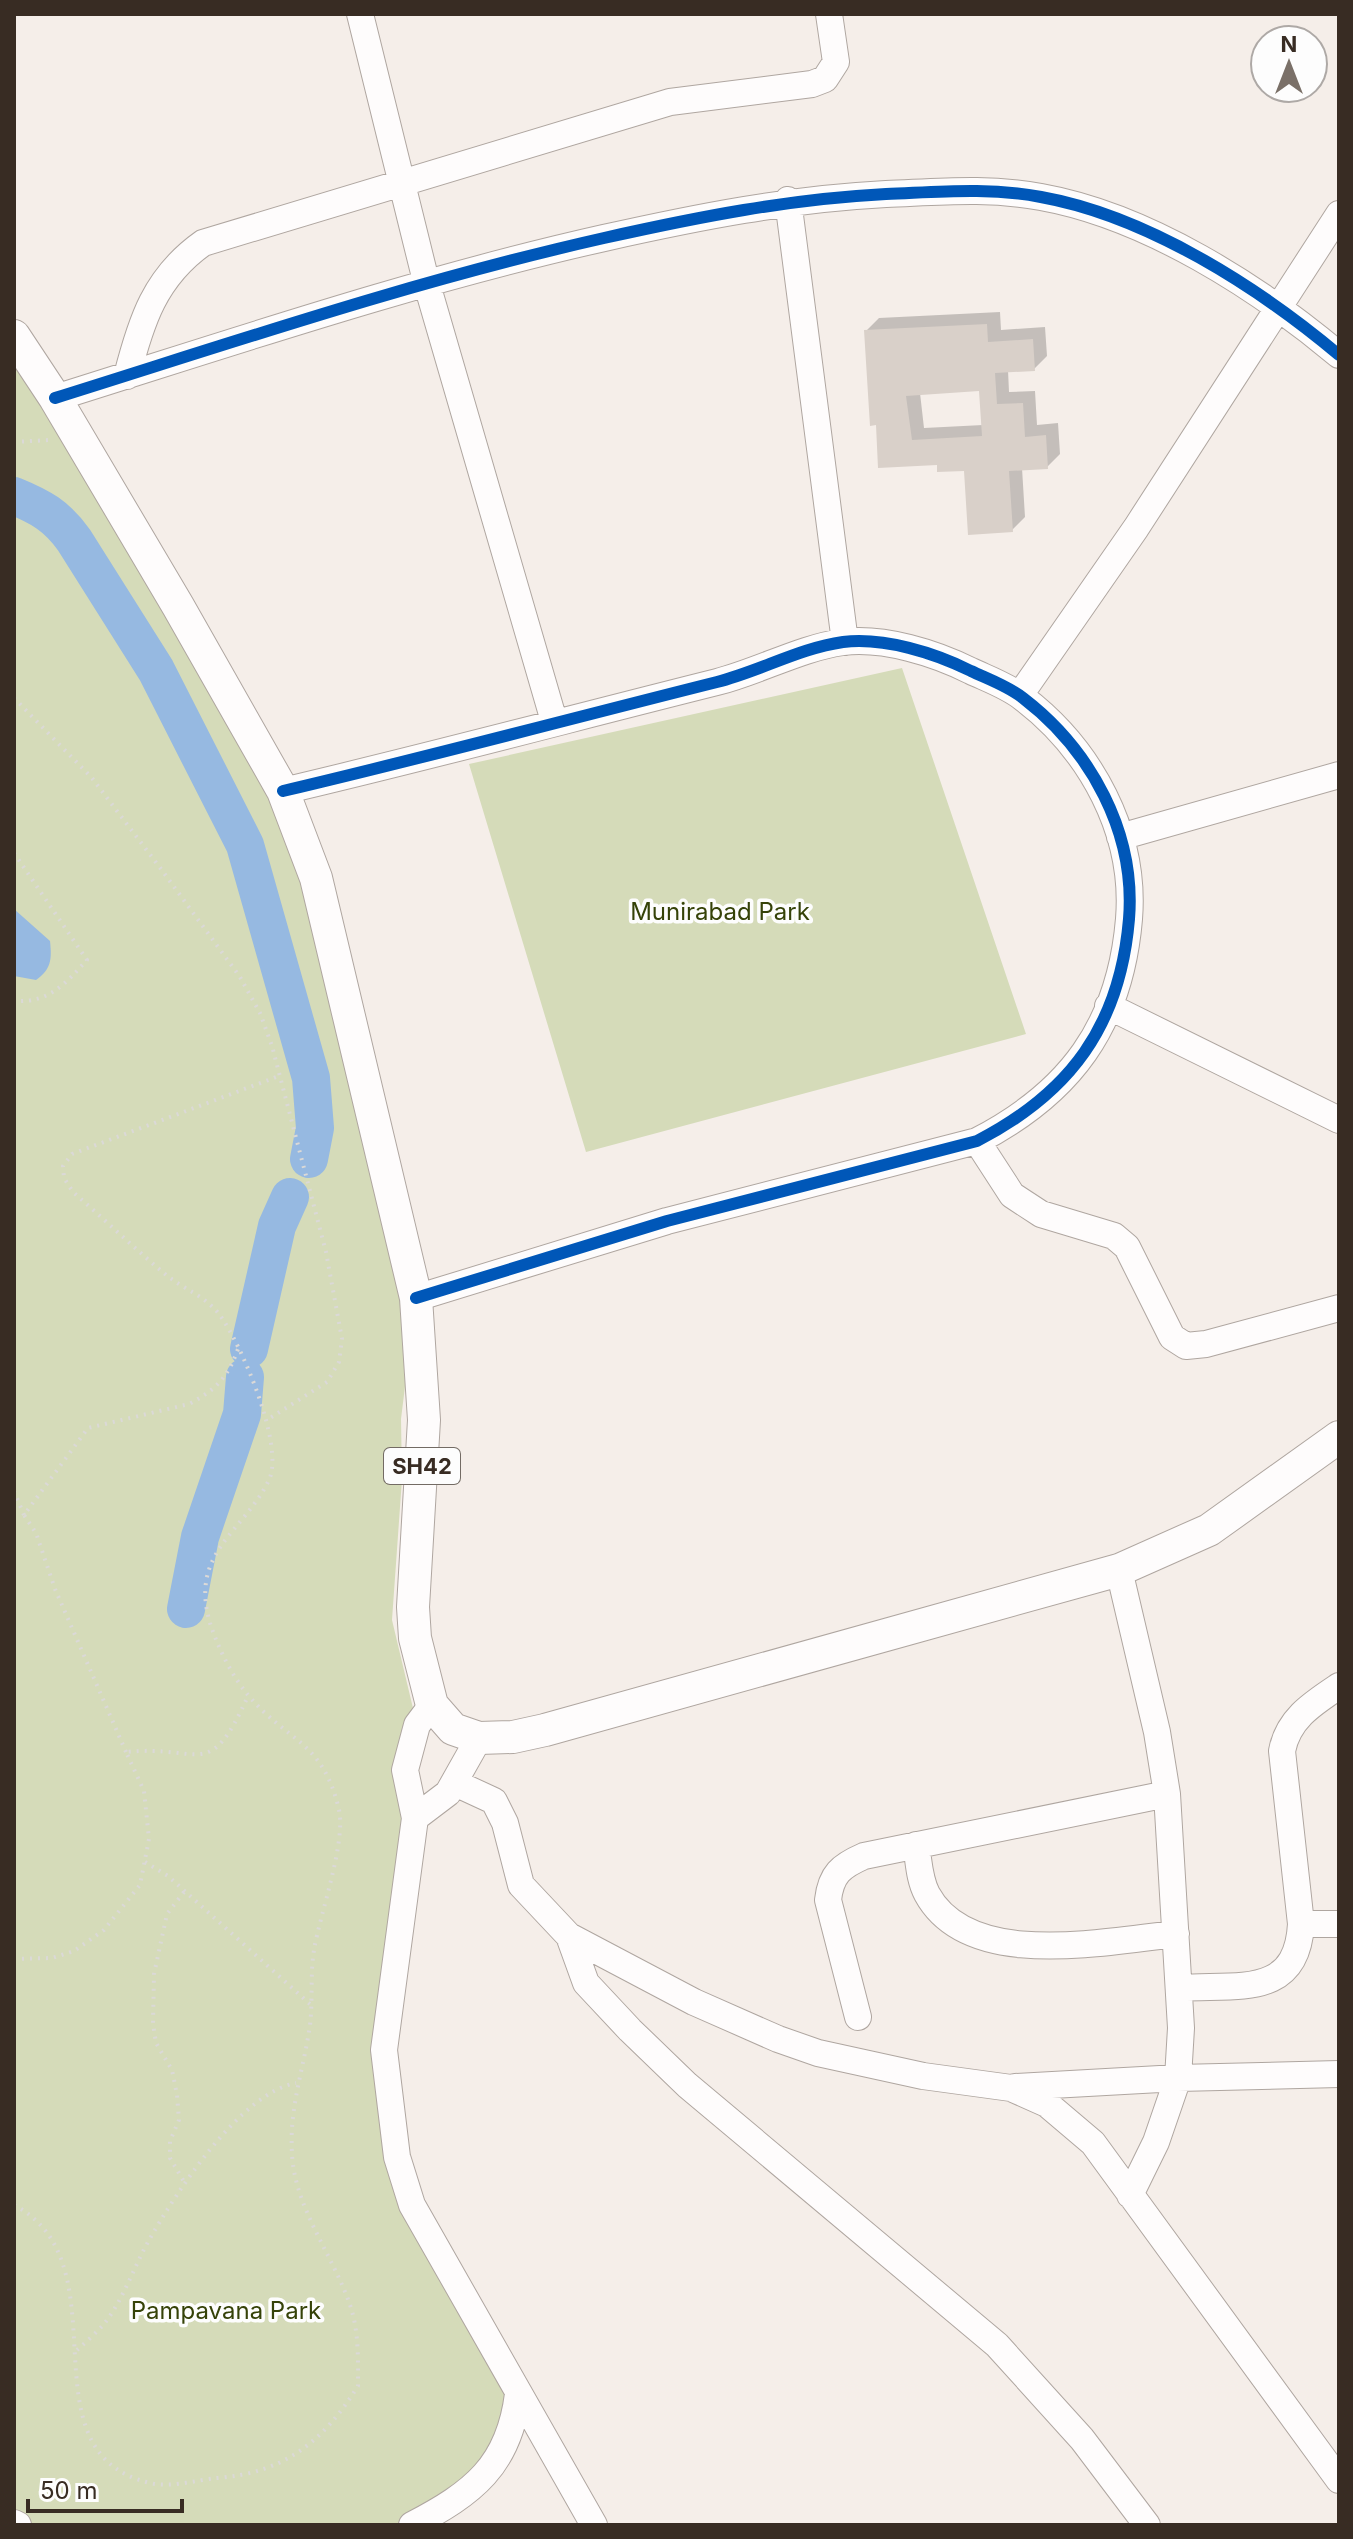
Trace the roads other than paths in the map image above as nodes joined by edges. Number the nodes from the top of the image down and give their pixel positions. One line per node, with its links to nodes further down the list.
1 (360, 14): 3 (street)
2 (829, 14): 3 (street)
3 (403, 182): 6 (street); 10 (street)
4 (788, 200): 6 (street); 7 (street); 12 (street)
5 (1339, 214): 7 (street)
6 (426, 281): 10 (street); 14 (street)
7 (1278, 308): 9 (street); 13 (street)
8 (14, 336): 11 (main road, SH42)
9 (1339, 355)
10 (127, 376): 11 (street)
11 (55, 398): 16 (main road, SH42)
12 (845, 642): 13 (street); 14 (street)
13 (1020, 695): 17 (street)
14 (554, 721): 16 (street)
15 (1339, 775): 17 (street)
16 (283, 791): 21 (main road, SH42)
17 (1120, 837): 18 (street)
18 (1108, 1006): 19 (street); 20 (street)
19 (1339, 1120)
20 (977, 1141): 21 (street); 22 (street)
21 (416, 1298): 26 (main road, SH42)
22 (1339, 1308)
23 (1339, 1437): 24 (main road)
24 (1119, 1570): 27 (main road); 29 (street)
25 (1339, 1686): 32 (street)
26 (432, 1705): 27 (main road); 30 (street)
27 (479, 1738): 28 (street)
28 (455, 1783): 30 (street); 35 (street)
29 (1167, 1794): 31 (street); 34 (street)
30 (415, 1818): 42 (street)
31 (916, 1845): 34 (street); 37 (street)
32 (1301, 1924): 33 (street); 36 (street)
33 (1339, 1924)
34 (1176, 1934): 36 (street)
35 (569, 1936): 40 (street); 46 (street)
36 (1180, 1988): 39 (street)
37 (858, 2017)
38 (1339, 2074): 39 (street)
39 (1178, 2078): 40 (street); 41 (street)
40 (1011, 2088): 41 (street)
41 (1130, 2195): 43 (street)
42 (518, 2394): 44 (street); 45 (street)
43 (1339, 2480)
44 (412, 2525)
45 (594, 2525)
46 (1147, 2525)

